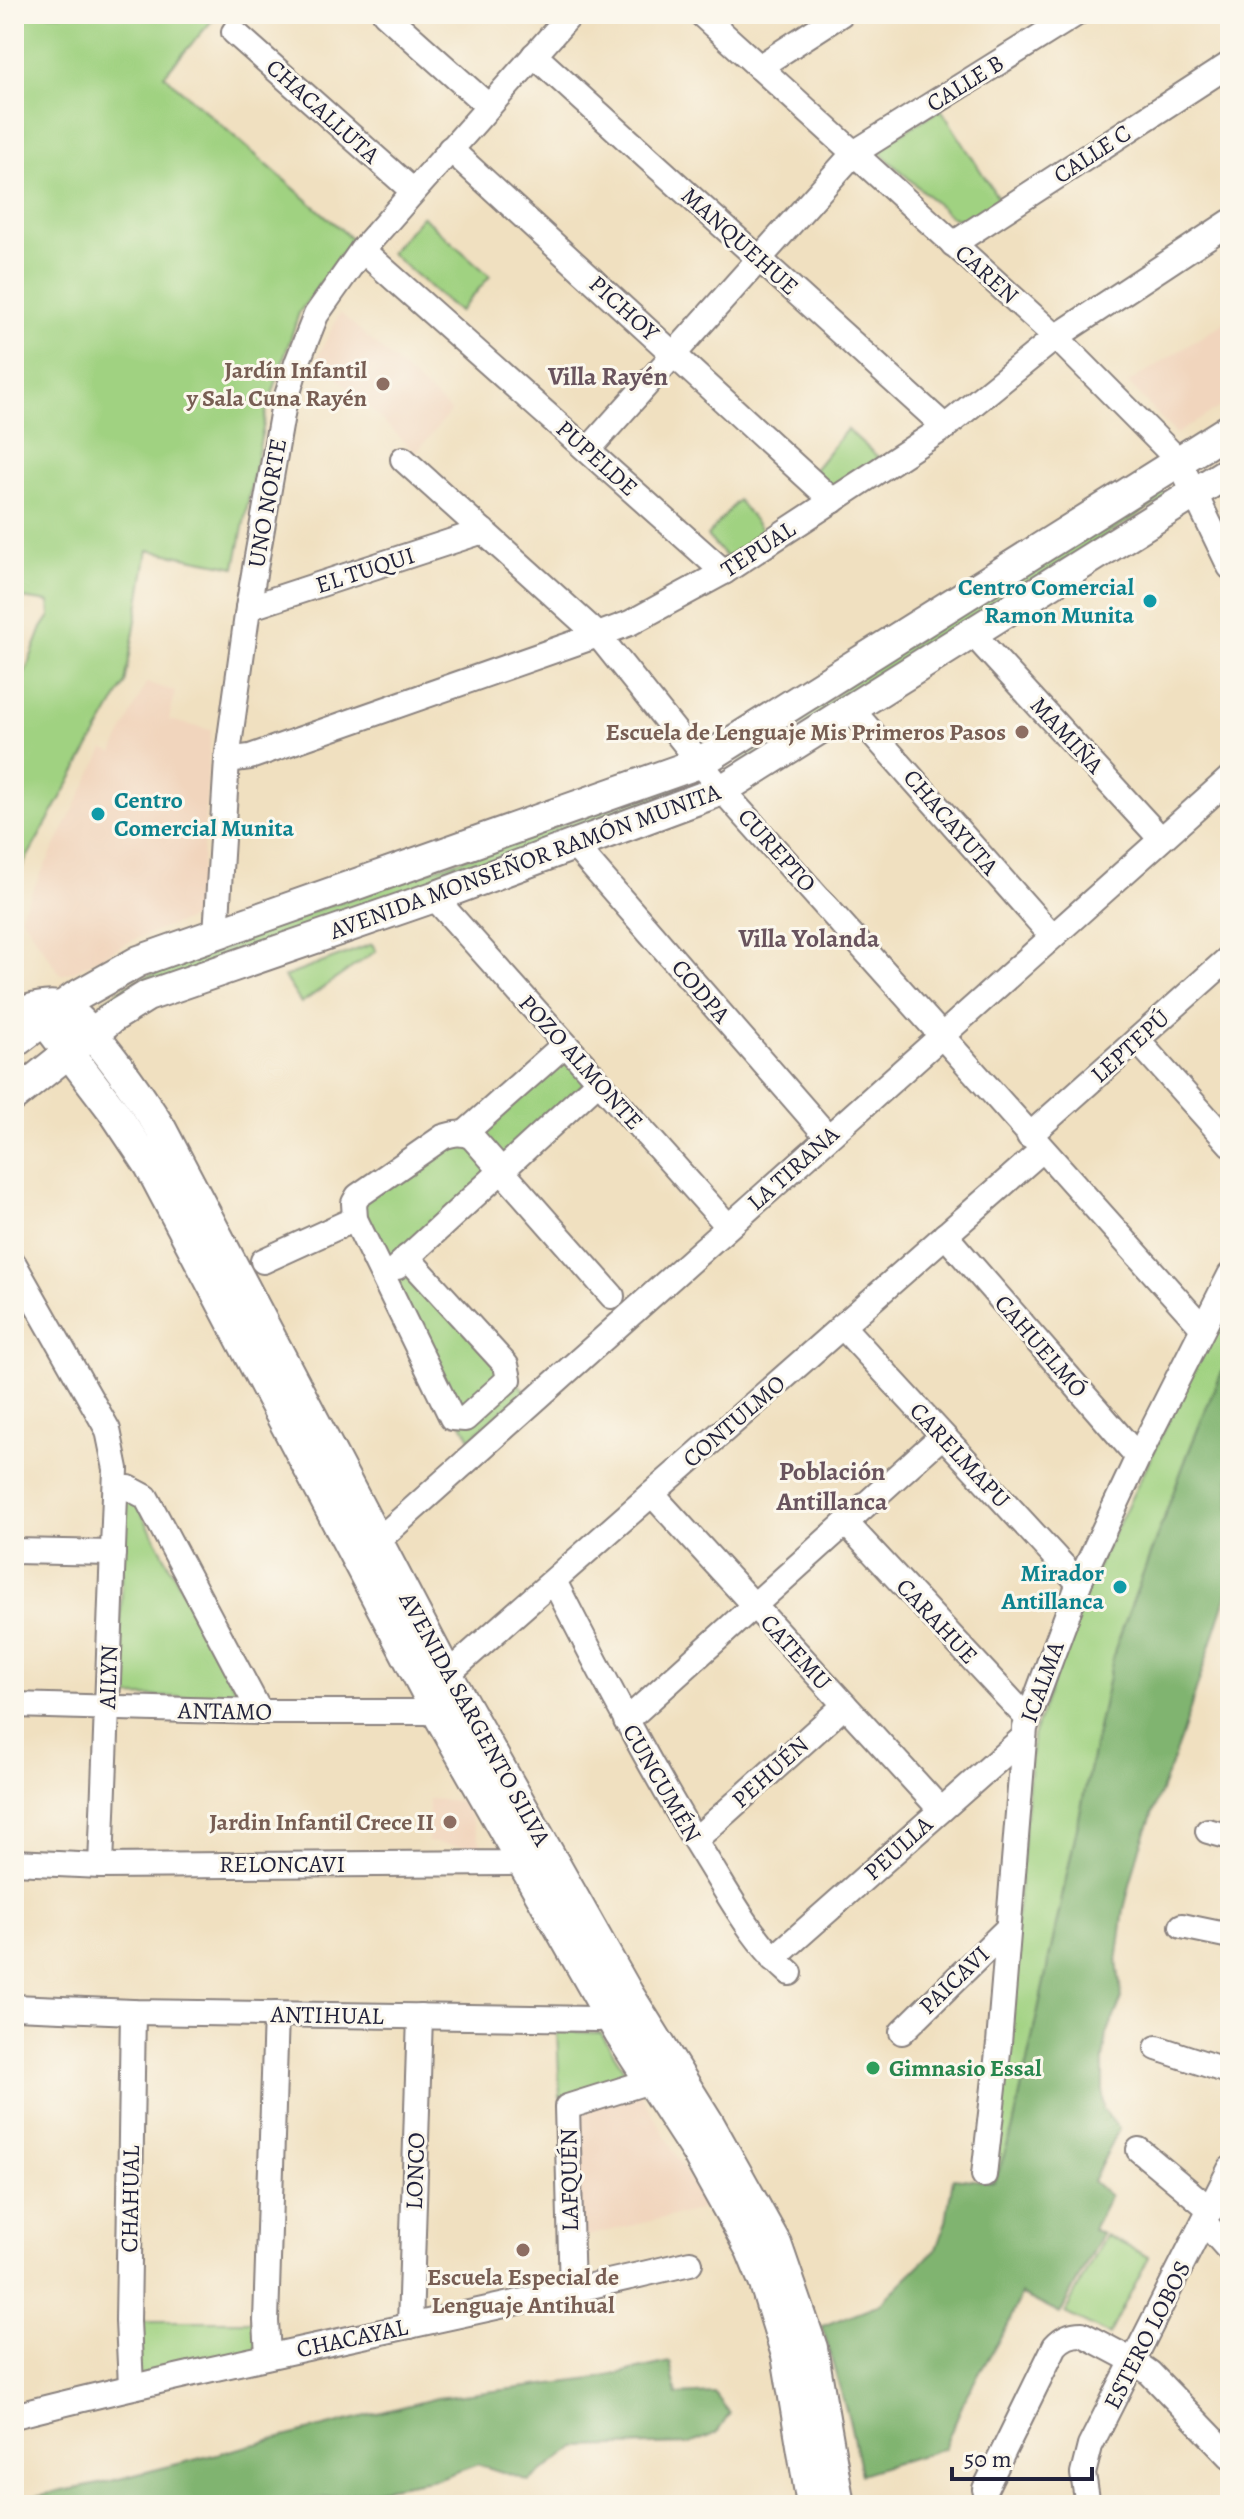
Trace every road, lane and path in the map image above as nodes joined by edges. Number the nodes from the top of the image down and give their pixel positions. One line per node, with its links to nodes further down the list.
1 (385, 14): 10 (street)
2 (701, 14): 9 (street, CAREN)
3 (841, 14): 9 (street)
4 (1076, 14): 12 (street, CALLE B)
5 (563, 17): 7 (street, UNO NORTE)
6 (234, 32): 13 (street, CHACALLUTA)
7 (534, 55): 10 (street, UNO NORTE); 17 (street, MANQUEHUE)
8 (1230, 64): 15 (street, CALLE C)
9 (759, 67): 12 (street, CAREN)
10 (488, 106): 11 (street, UNO NORTE)
11 (450, 149): 13 (street, UNO NORTE); 19 (street, PICHOY)
12 (854, 153): 15 (street, CAREN); 17 (street, CALLE B)
13 (413, 191): 16 (street, UNO NORTE)
14 (1230, 222): 18 (street, TEPUAL)
15 (953, 244): 18 (street, CAREN)
16 (362, 250): 22 (street, PUPELDE); 31 (street, UNO NORTE)
17 (760, 258): 19 (street, CALLE B); 20 (street, MANQUEHUE)
18 (1056, 337): 20 (street, TEPUAL); 24 (street, CAREN)
19 (674, 353): 22 (street, CALLE B); 27 (street, PICHOY)
20 (945, 427): 27 (street, TEPUAL)
21 (1230, 429): 24 (main road, AVENIDA MONSEÑOR RAMÓN MUNITA)
22 (588, 450): 30 (street, PUPELDE)
23 (403, 459): 28 (street, CUREPTO)
24 (1179, 461): 26 (street, CAREN); 36 (main road, AVENIDA MONSEÑOR RAMÓN MUNITA)
25 (1230, 471): 26 (main road, AVENIDA MONSEÑOR RAMÓN MUNITA)
26 (1195, 493): 29 (street, CAREN); 32 (main road, AVENIDA MONSEÑOR RAMÓN MUNITA)
27 (833, 501): 30 (street, TEPUAL)
28 (483, 531): 31 (street, EL TUQUI); 33 (street, CUREPTO)
29 (1230, 567)
30 (724, 572): 33 (street, TEPUAL)
31 (248, 608): 35 (street, UNO NORTE)
32 (972, 633): 34 (main road, AVENIDA MONSEÑOR RAMÓN MUNITA); 39 (street, MAMIÑA)
33 (598, 635): 35 (street, TEPUAL); 36 (street, CUREPTO)
34 (851, 709): 38 (main road, AVENIDA MONSEÑOR RAMÓN MUNITA); 43 (street, CHACAYUTA)
35 (227, 760): 42 (street, UNO NORTE)
36 (699, 763): 38 (street, CUREPTO); 42 (main road, AVENIDA MONSEÑOR RAMÓN MUNITA)
37 (1230, 778): 39 (street, LA TIRANA)
38 (722, 790): 40 (main road, AVENIDA MONSEÑOR RAMÓN MUNITA); 46 (street, CUREPTO)
39 (1161, 839): 43 (street, LA TIRANA)
40 (574, 845): 41 (main road, AVENIDA MONSEÑOR RAMÓN MUNITA); 54 (street, CODPA)
41 (434, 897): 49 (main road, AVENIDA MONSEÑOR RAMÓN MUNITA); 50 (street, POZO ALMONTE)
42 (216, 934): 45 (main road, AVENIDA MONSEÑOR RAMÓN MUNITA)
43 (1052, 936): 46 (street, LA TIRANA)
44 (1230, 957): 47 (street, LEPTEPÚ)
45 (33, 1015): 48 (main road, AVENIDA MONSEÑOR RAMÓN MUNITA); 49 (main road, AVENIDA SARGENTO SILVA)
46 (939, 1036): 54 (street, LA TIRANA); 55 (street, CUREPTO)
47 (1137, 1040): 55 (street, LEPTEPÚ); 56 (street)
48 (14, 1043)
49 (79, 1043): 52 (main road, AVENIDA MONSEÑOR RAMÓN MUNITA); 58 (main road, AVENIDA SARGENTO SILVA); 59 (main road, AVENIDA SARGENTO SILVA)
50 (564, 1045): 51 (street, POZO ALMONTE); 53 (street)
51 (598, 1082): 57 (street); 61 (street, POZO ALMONTE)
52 (14, 1096)
53 (465, 1133): 57 (street); 60 (street)
54 (828, 1137): 61 (street, LA TIRANA)
55 (1035, 1143): 62 (street, CONTULMO); 70 (street, CUREPTO)
56 (1230, 1144)
57 (500, 1171): 63 (street); 68 (street)
58 (169, 1201): 59 (main road); 77 (main road, AVENIDA SARGENTO SILVA)
59 (204, 1208): 77 (main road, AVENIDA SARGENTO SILVA)
60 (355, 1219): 64 (street); 67 (street)
61 (728, 1226): 77 (street, LA TIRANA)
62 (945, 1235): 69 (street, CONTULMO); 72 (street, CAHUELMÓ)
63 (407, 1257): 67 (street); 67 (street)
64 (263, 1261)
65 (1230, 1275): 70 (street, ICALMA)
66 (17, 1278): 73 (street, AILYN)
67 (383, 1280)
68 (612, 1296)
69 (842, 1326): 71 (street, CARELMAPU); 74 (street, CONTULMO)
70 (1202, 1327): 72 (street, ICALMA)
71 (942, 1436): 75 (street); 80 (street, CARELMAPU)
72 (1138, 1457): 80 (street, ICALMA)
73 (116, 1489): 78 (street, AILYN); 86 (street)
74 (652, 1494): 79 (street, CONTULMO); 81 (street, CATEMU)
75 (846, 1523): 81 (street); 88 (street, CARAHUE)
76 (14, 1551): 78 (street)
77 (366, 1551): 82 (main road, AVENIDA SARGENTO SILVA)
78 (113, 1553): 85 (street, AILYN)
79 (554, 1581): 82 (street, CONTULMO); 87 (street, CUNCUMÉN)
80 (1079, 1583): 88 (street, ICALMA)
81 (754, 1606): 84 (street, CATEMU); 87 (street)
82 (437, 1693): 86 (street, ANTAMO); 91 (main road, AVENIDA SARGENTO SILVA)
83 (14, 1705): 85 (street, ANTAMO)
84 (845, 1705): 89 (street, CATEMU); 90 (street, PEHUÉN)
85 (107, 1709): 86 (street, ANTAMO); 93 (street, AILYN)
86 (260, 1712)
87 (626, 1721): 90 (street, CUNCUMÉN)
88 (1026, 1728): 89 (street, PEULLA); 95 (street, ICALMA)
89 (941, 1810): 97 (street, PEULLA)
90 (695, 1840): 97 (street, CUNCUMÉN)
91 (536, 1857): 93 (street, RELONCAVI); 100 (main road, AVENIDA SARGENTO SILVA)
92 (14, 1862): 93 (street, RELONCAVI)
93 (101, 1866)
94 (1182, 1926): 96 (street)
95 (1007, 1929): 103 (street, PAICAVI); 109 (street, ICALMA)
96 (1230, 1936)
97 (781, 1966)
98 (14, 2007): 99 (street, ANTIHUAL)
99 (133, 2012): 101 (street, ANTIHUAL); 117 (street, CHAHUAL)
100 (624, 2013): 102 (street, ANTIHUAL); 106 (main road, AVENIDA SARGENTO SILVA); 122 (main road, AVENIDA SARGENTO SILVA)
101 (276, 2014): 102 (street, ANTIHUAL); 115 (street)
102 (420, 2016): 114 (street, LONCO)
103 (902, 2032)
104 (1157, 2048): 105 (street)
105 (1230, 2072)
106 (650, 2081): 113 (street, LAFQUÉN); 121 (main road, AVENIDA SARGENTO SILVA)
107 (1139, 2150): 110 (street)
108 (1230, 2169): 110 (street, ESTERO LOBOS)
109 (984, 2175)
110 (1208, 2217): 111 (street); 116 (street, ESTERO LOBOS)
111 (1230, 2251)
112 (690, 2263): 113 (street, CHACAYAL)
113 (572, 2292): 114 (street, CHACAYAL)
114 (410, 2326): 115 (street, CHACAYAL)
115 (268, 2355): 117 (street, CHACAYAL)
116 (1133, 2361): 119 (street); 120 (street); 123 (street, ESTERO LOBOS)
117 (131, 2386): 118 (street, CHACAYAL)
118 (14, 2416)
119 (1230, 2456)
120 (985, 2489)
121 (812, 2505)
122 (839, 2505)
123 (1088, 2505)

